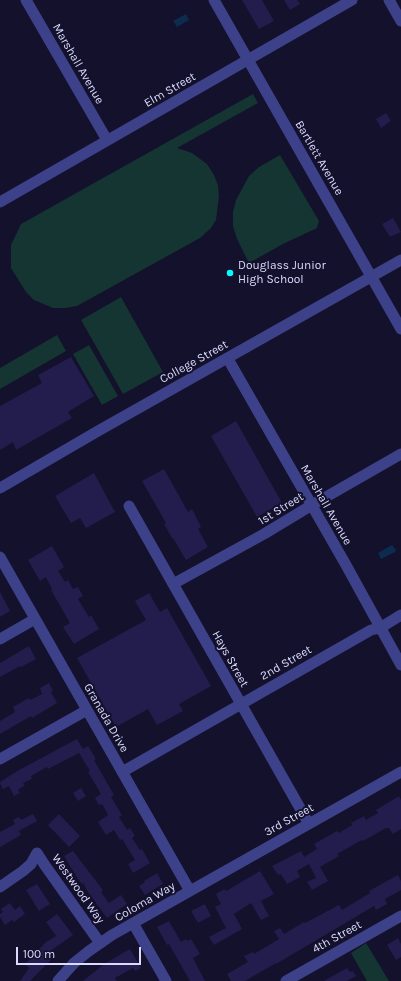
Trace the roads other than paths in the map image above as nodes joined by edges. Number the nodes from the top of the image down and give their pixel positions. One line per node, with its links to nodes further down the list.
1 (26, 0): 7 (street, Marshall Avenue)
2 (214, 0): 6 (street, Bartlett Avenue)
3 (352, 0): 6 (street, Elm Street)
4 (389, 0): 5 (street)
5 (401, 21)
6 (248, 59): 7 (street, Elm Street); 10 (street, Bartlett Avenue)
7 (108, 140): 8 (street, Elm Street)
8 (0, 202)
9 (401, 260): 10 (street, College Street)
10 (372, 277): 11 (street, Bartlett Avenue); 12 (street, College Street)
11 (401, 329)
12 (228, 359): 14 (street, College Street); 15 (street, Marshall Avenue)
13 (401, 454): 15 (street, 1st Street)
14 (0, 488)
15 (312, 505): 18 (street, 1st Street); 21 (street, Marshall Avenue)
16 (129, 506): 18 (street, Hays Street)
17 (0, 557): 20 (street, Granada Drive)
18 (173, 584): 24 (street, Hays Street)
19 (401, 615): 21 (street, 2nd Street)
20 (36, 619): 22 (street); 25 (street, Granada Drive)
21 (380, 628): 23 (street, Marshall Avenue); 24 (street, 2nd Street)
22 (0, 639)
23 (401, 664)
24 (240, 704): 27 (street, 2nd Street); 29 (street, Hays Street)
25 (87, 710): 26 (street); 27 (street, Granada Drive)
26 (0, 759)
27 (122, 772): 31 (street, Granada Drive)
28 (401, 772): 29 (street, 3rd Street)
29 (309, 824): 31 (street, 3rd Street)
30 (0, 887): 34 (street, Westwood Way)
31 (190, 891): 33 (street, Coloma Way)
32 (401, 916): 35 (street, 4th Street)
33 (133, 923): 34 (street, Coloma Way); 37 (street)
34 (100, 943): 36 (street, Coloma Way)
35 (293, 979)
36 (58, 981)
37 (166, 981)

